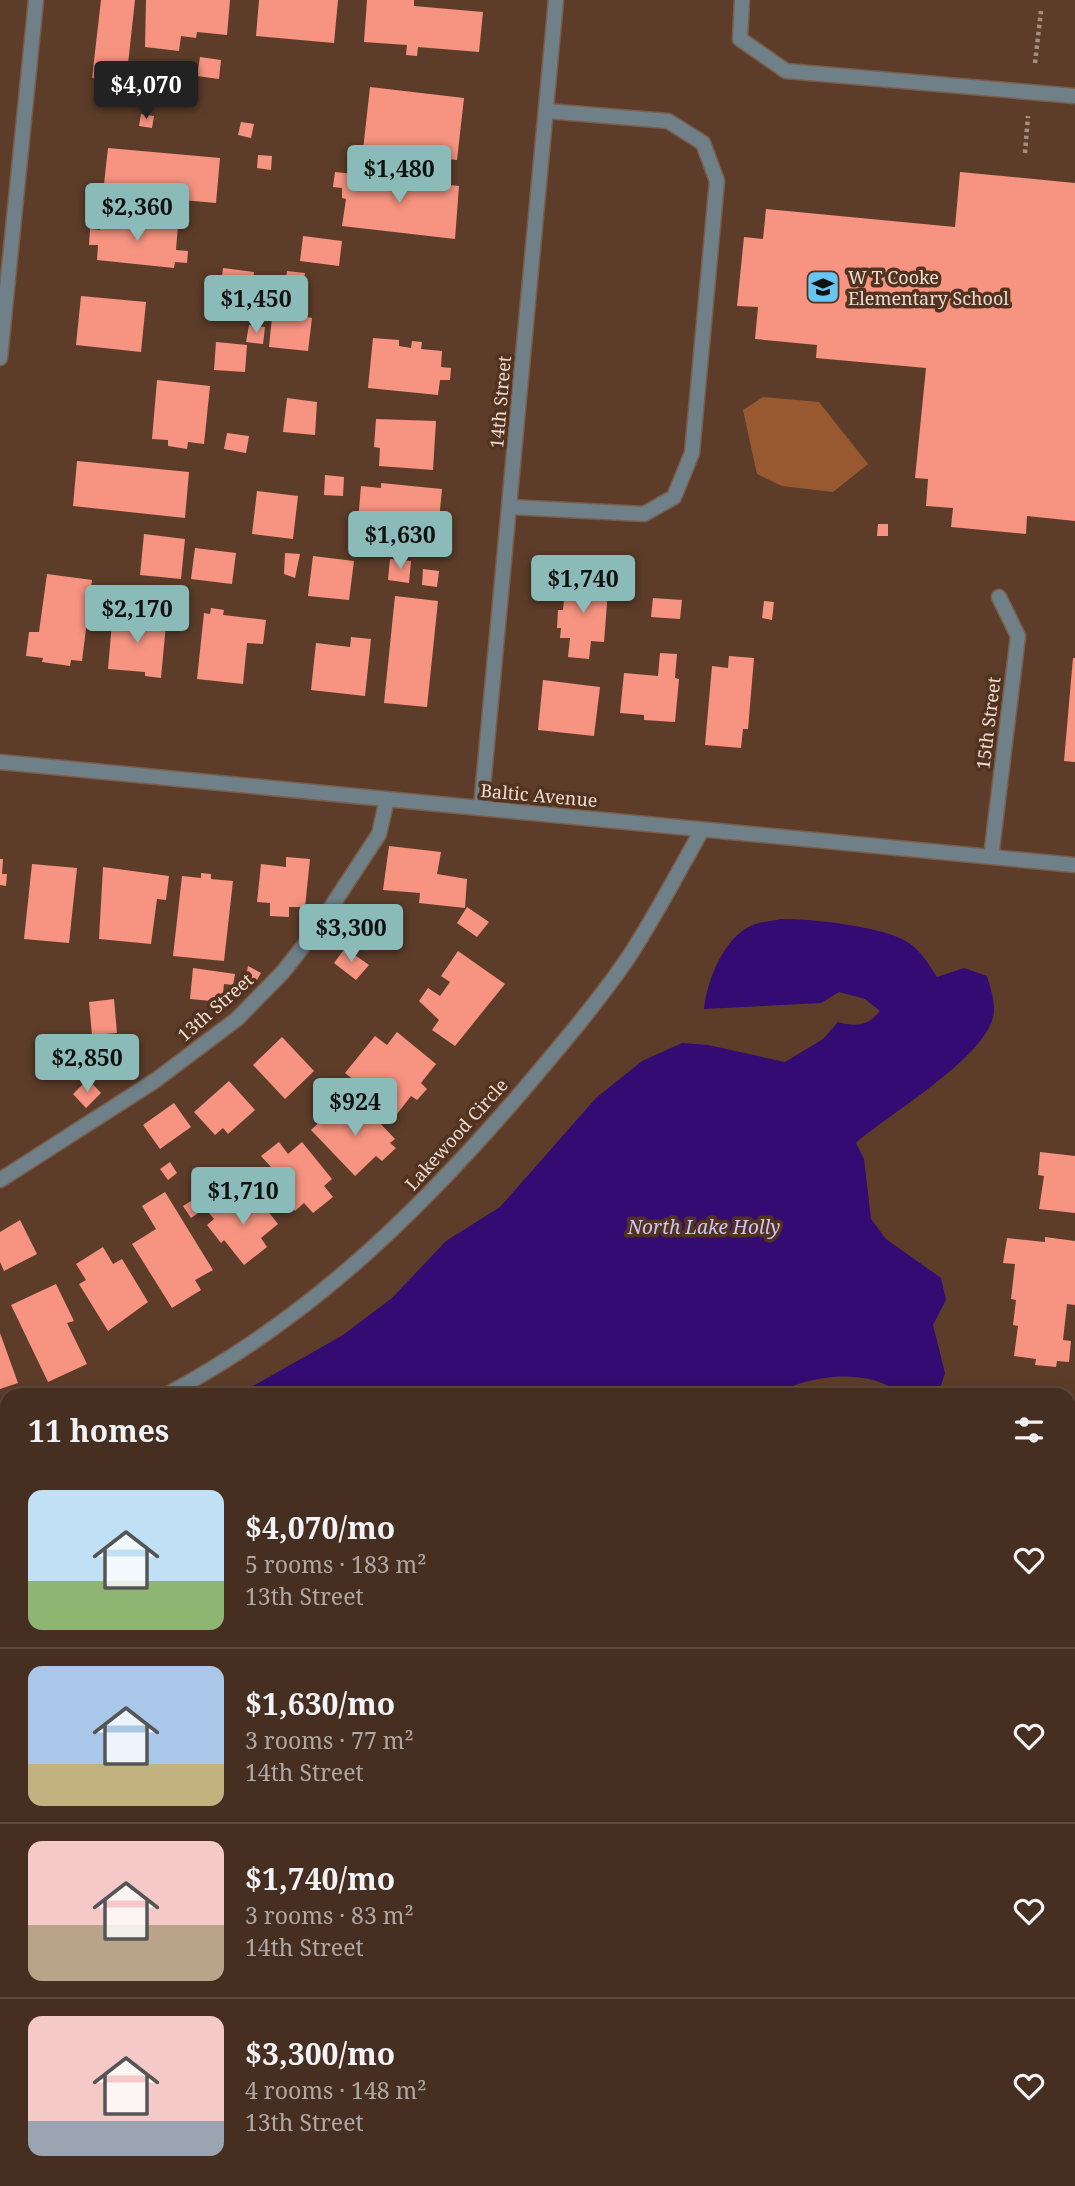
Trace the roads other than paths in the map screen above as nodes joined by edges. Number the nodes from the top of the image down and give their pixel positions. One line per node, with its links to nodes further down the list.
1 (36, 0): 6 (street)
2 (556, 0): 5 (street, 14th Street)
3 (742, 0): 4 (street)
4 (1075, 96)
5 (546, 111): 7 (street, 14th Street); 7 (street)
6 (0, 358)
7 (510, 507): 11 (street, 14th Street)
8 (999, 597): 13 (street, 15th Street)
9 (0, 762): 10 (street, Baltic Avenue)
10 (387, 799): 11 (street, Baltic Avenue); 15 (street, 13th Street)
11 (481, 808): 12 (street, Baltic Avenue)
12 (702, 830): 13 (street, Baltic Avenue); 16 (street, Lakewood Circle)
13 (991, 857): 14 (street, Baltic Avenue)
14 (1075, 865)
15 (0, 1180)
16 (179, 1388)

